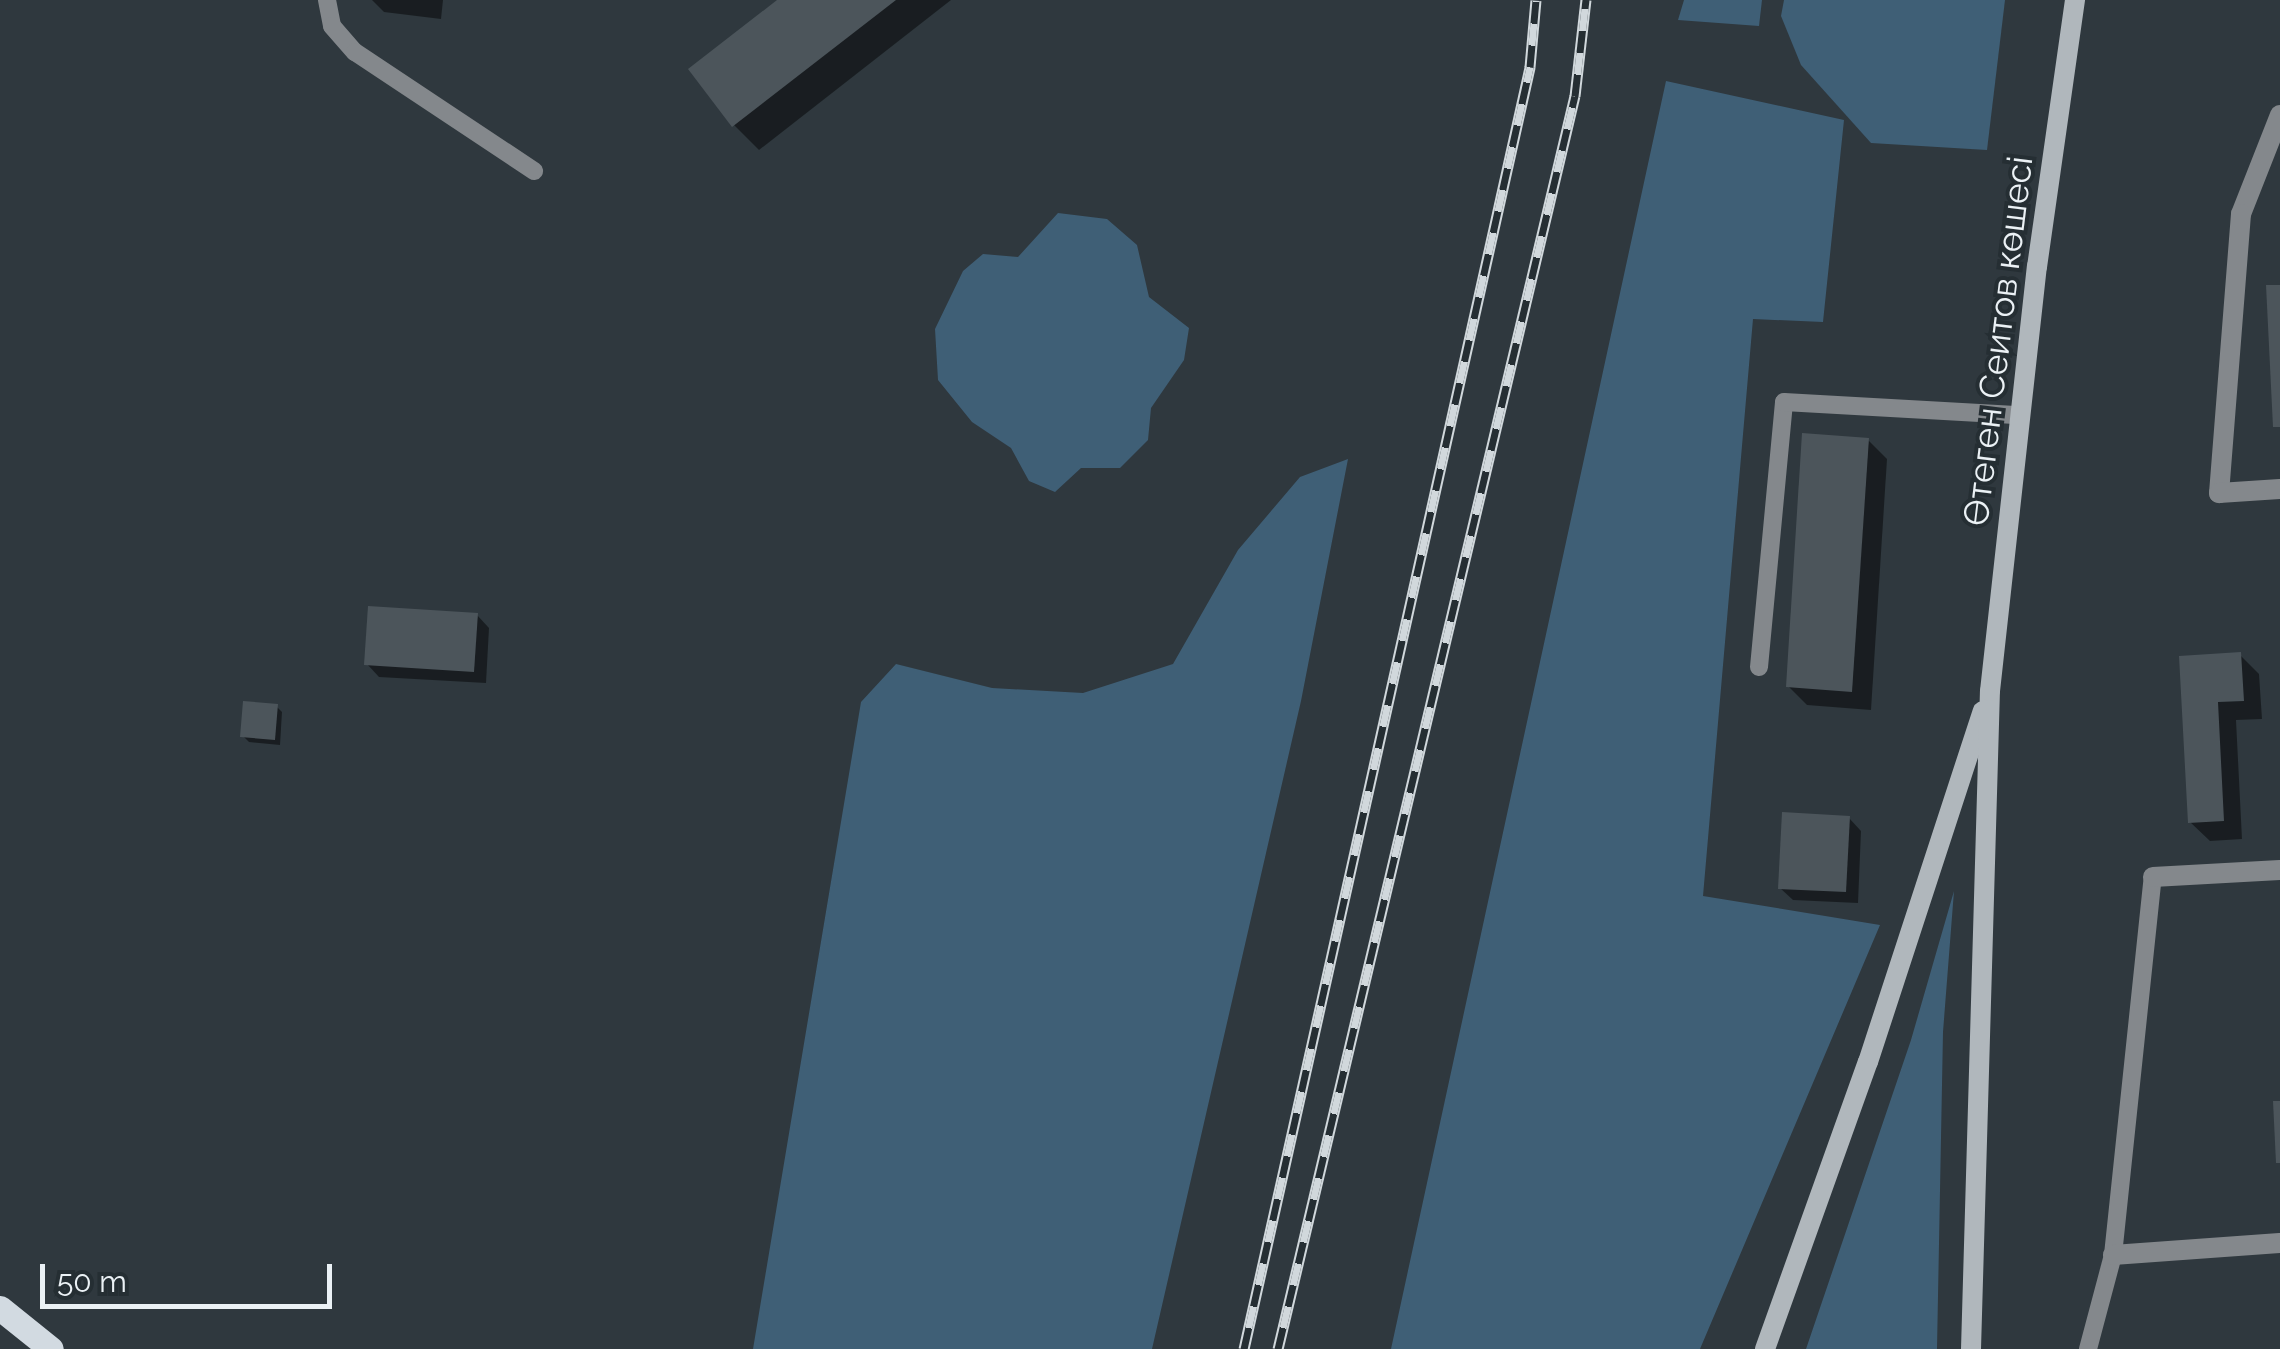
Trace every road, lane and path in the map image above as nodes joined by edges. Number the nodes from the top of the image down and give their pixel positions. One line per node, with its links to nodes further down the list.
1 (327, 0): 4 (lane)
2 (2075, 0): 5 (main road, Өтеген Сеитов көшесі)
3 (2280, 116): 6 (street)
4 (534, 172)
5 (2020, 414): 7 (lane); 8 (main road, Өтеген Сеитов көшесі)
6 (2280, 489)
7 (1759, 667)
8 (1990, 690): 15 (main road); 16 (main road)
9 (2280, 870): 10 (street)
10 (2153, 877): 12 (lane)
11 (2280, 1244): 12 (street)
12 (2113, 1255): 17 (lane)
13 (0, 1308): 14 (main road)
14 (51, 1349)
15 (1765, 1349)
16 (1970, 1349)
17 (2088, 1349)

